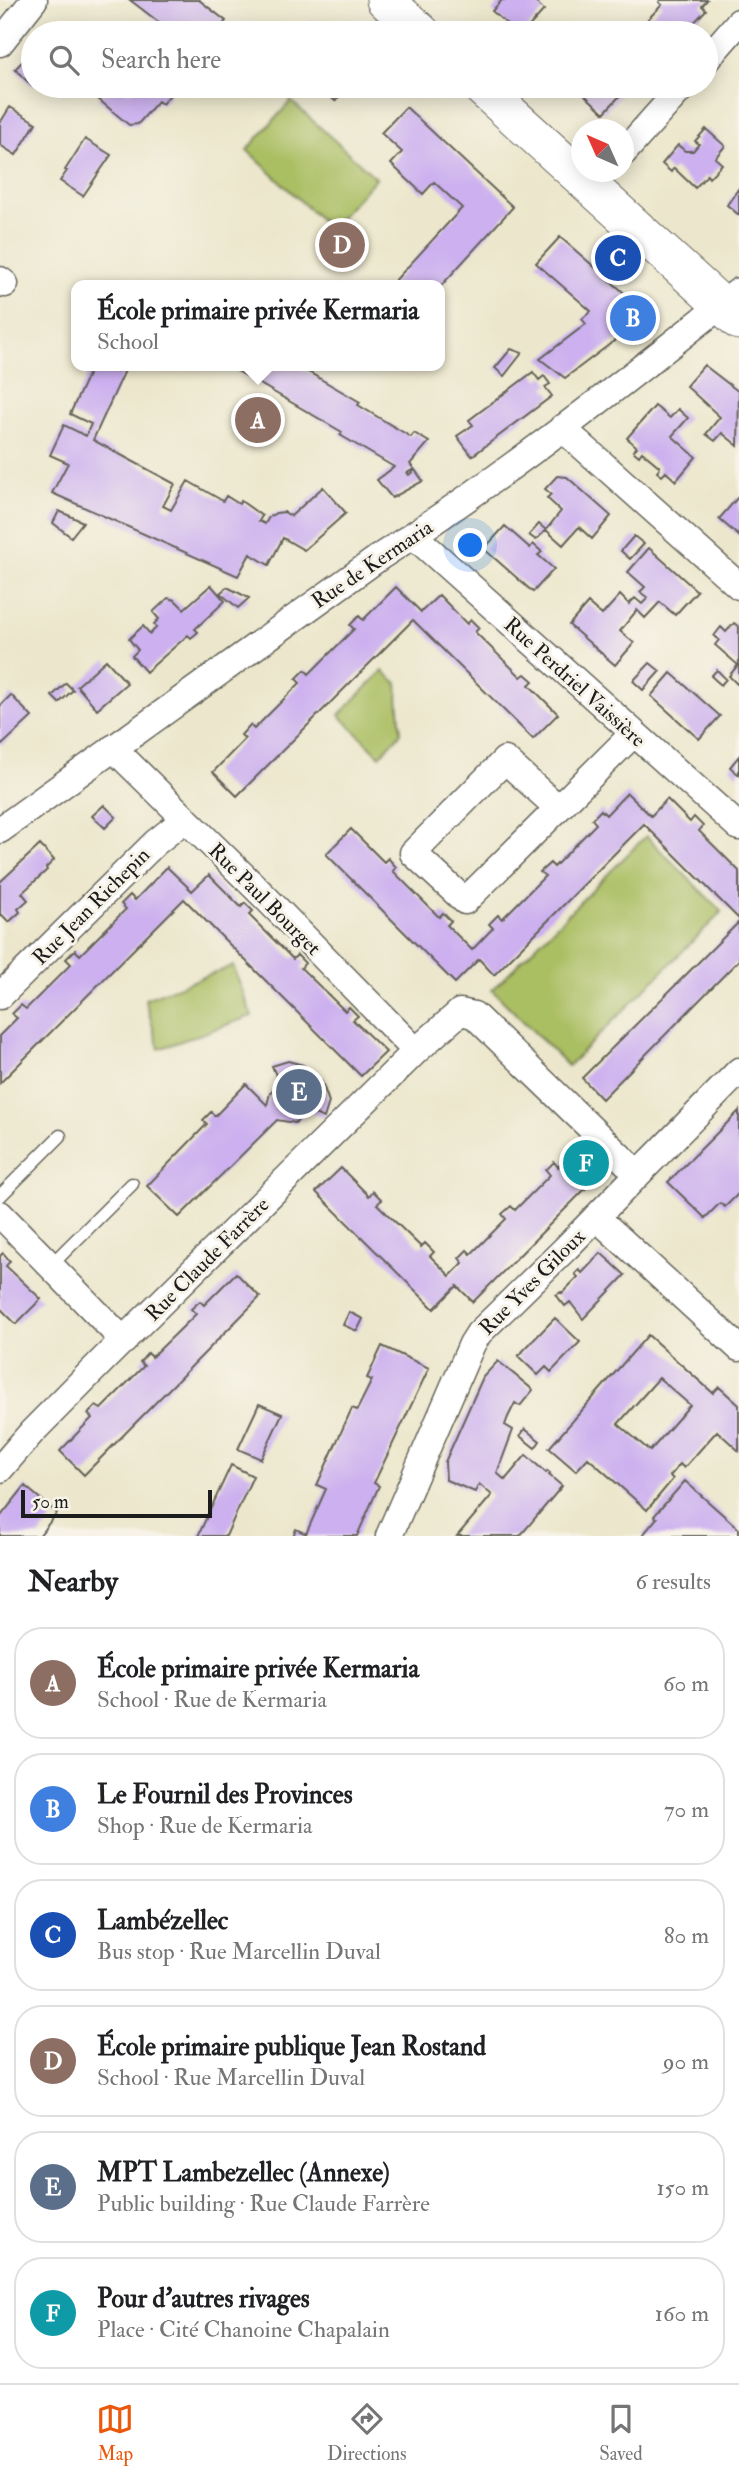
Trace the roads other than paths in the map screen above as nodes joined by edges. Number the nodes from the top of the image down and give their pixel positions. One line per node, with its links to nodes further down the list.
1 (34, 0): 5 (street)
2 (385, 0): 3 (main road)
3 (409, 21)
4 (739, 22): 6 (street)
5 (0, 43)
6 (718, 46)
7 (495, 98): 10 (main road)
8 (672, 98): 9 (street)
9 (634, 141)
10 (571, 157)
11 (602, 182): 12 (main road)
12 (733, 305): 13 (street, Rue de Kermaria)
13 (562, 428): 14 (street, Rue de Kermaria); 15 (street)
14 (413, 535): 16 (street, Rue Perdriel Vaissière); 17 (street, Rue de Kermaria)
15 (739, 586)
16 (633, 734): 18 (street); 20 (street, Rue Perdriel Vaissière)
17 (113, 748): 19 (street, Rue Paul Bourget); 21 (street, Rue de Kermaria)
18 (558, 808): 18 (street)
19 (185, 819): 22 (street, Rue Jean Richepin); 23 (street, Rue Paul Bourget)
20 (739, 827)
21 (0, 830)
22 (0, 996)
23 (416, 1051): 26 (street, Rue Claude Farrère); 32 (street, Rue Claude Farrère)
24 (739, 1071): 26 (street, Rue Yves Giloux)
25 (60, 1136): 28 (lane)
26 (638, 1174): 30 (street, Rue Yves Giloux)
27 (132, 1184): 31 (lane)
28 (0, 1196)
29 (0, 1214): 31 (street)
30 (596, 1217): 33 (street); 35 (street, Rue Yves Giloux)
31 (51, 1265): 32 (street)
32 (124, 1341): 34 (street, Rue Claude Farrère)
33 (739, 1348)
34 (0, 1469)
35 (389, 1536)

